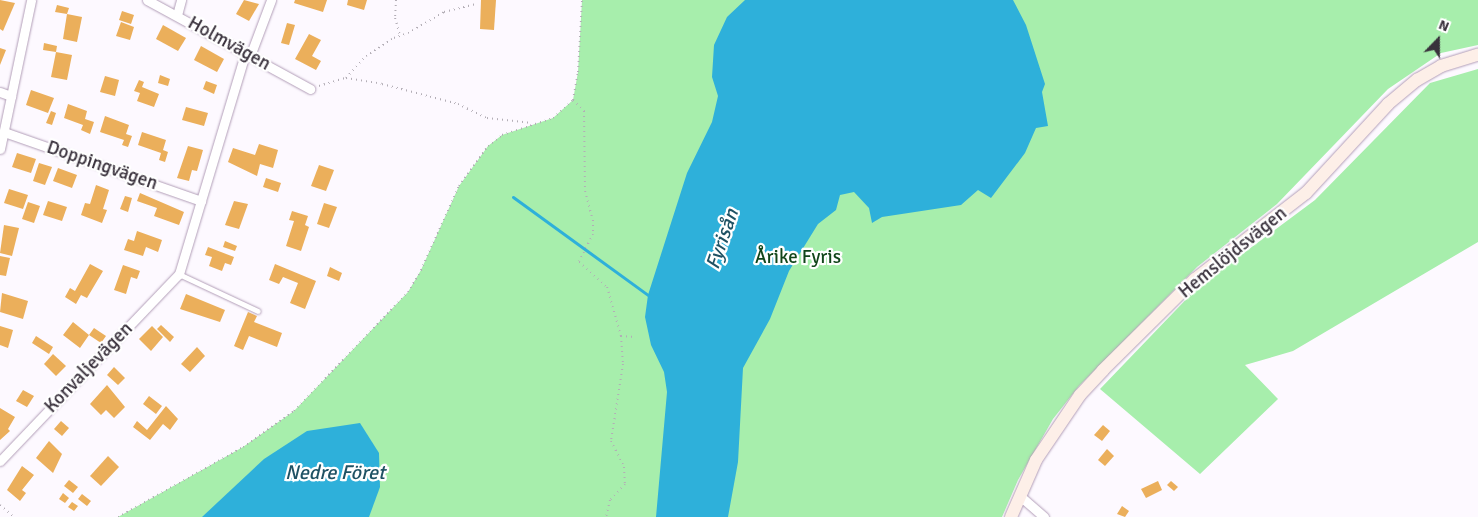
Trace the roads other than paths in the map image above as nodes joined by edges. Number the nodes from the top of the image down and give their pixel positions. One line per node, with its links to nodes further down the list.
1 (31, 0): 10 (street)
2 (147, 0): 5 (street, Holmvägen)
3 (181, 0): 5 (street)
4 (271, 0): 6 (street, Konvaljevägen)
5 (177, 15): 6 (street, Holmvägen)
6 (248, 55): 8 (street, Holmvägen); 13 (street, Konvaljevägen)
7 (1478, 56): 17 (street, Hemslöjdsvägen)
8 (310, 89)
9 (0, 92): 10 (street)
10 (11, 96): 11 (street)
11 (4, 132): 12 (street); 13 (street, Doppingvägen)
12 (0, 149)
13 (201, 201): 14 (street, Konvaljevägen)
14 (179, 274): 15 (lane); 16 (street, Konvaljevägen)
15 (258, 311)
16 (0, 461)
17 (1020, 496): 18 (street, Hemslöjdsvägen); 19 (street)
18 (1012, 517)
19 (1044, 517)

